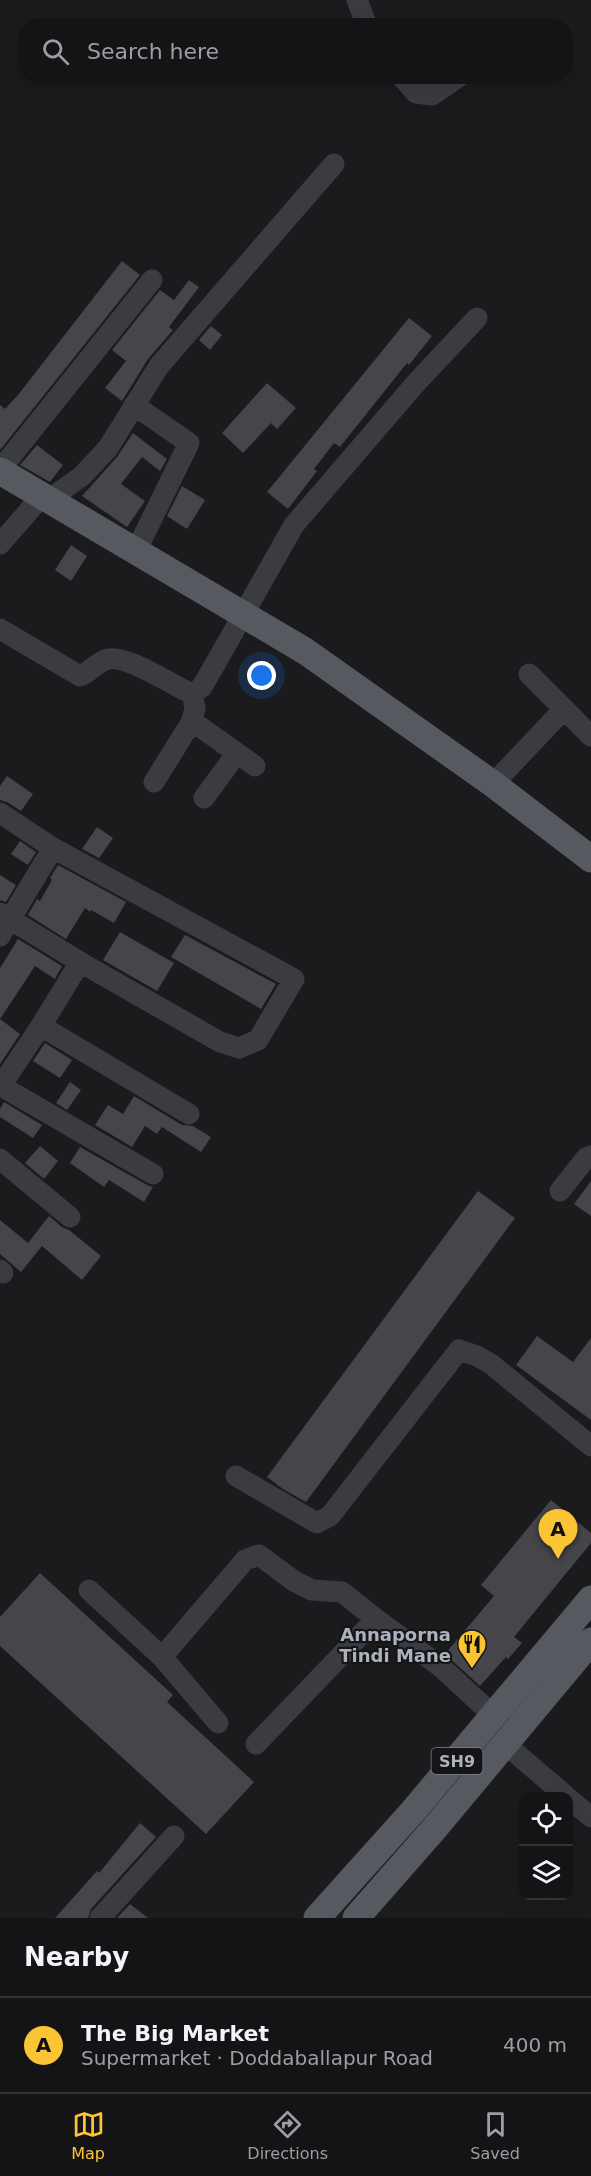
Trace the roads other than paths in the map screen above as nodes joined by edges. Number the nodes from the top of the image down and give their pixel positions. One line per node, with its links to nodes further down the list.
1 (357, 0): 2 (street)
2 (364, 18)
3 (408, 84): 4 (street)
4 (448, 84)
5 (334, 164): 8 (street)
6 (152, 280): 9 (street)
7 (477, 318): 13 (street)
8 (134, 405): 10 (street); 12 (street)
9 (0, 471): 10 (main road)
10 (45, 498): 11 (street); 12 (main road)
11 (0, 543)
12 (136, 551): 13 (main road)
13 (242, 614): 16 (street); 23 (main road)
14 (0, 629): 16 (street)
15 (529, 674): 17 (street)
16 (192, 694): 18 (street)
17 (564, 709): 19 (street); 23 (street)
18 (192, 721): 20 (street); 22 (street)
19 (591, 736)
20 (237, 753): 21 (street); 24 (street)
21 (255, 766)
22 (154, 782)
23 (493, 784): 27 (main road)
24 (204, 798)
25 (0, 813): 26 (street)
26 (53, 848): 28 (street); 29 (street)
27 (591, 859)
28 (3, 923): 29 (street)
29 (80, 962): 30 (street)
30 (41, 1026): 31 (street); 32 (street)
31 (0, 1087): 35 (street)
32 (189, 1114)
33 (591, 1156): 36 (street)
34 (0, 1159): 37 (street)
35 (153, 1174)
36 (560, 1191)
37 (70, 1217)
38 (591, 1446): 39 (street)
39 (236, 1476)
40 (89, 1590): 44 (street)
41 (591, 1599): 45 (main road, SH9)
42 (376, 1619): 44 (street); 45 (street); 47 (street)
43 (591, 1641): 48 (main road, SH9)
44 (162, 1657): 46 (street)
45 (495, 1716): 51 (main road, SH9)
46 (218, 1723)
47 (256, 1744)
48 (505, 1744): 49 (street); 53 (main road, SH9)
49 (561, 1792)
50 (573, 1802): 52 (street)
51 (414, 1810): 53 (main road); 56 (main road, SH9)
52 (591, 1817)
53 (434, 1829): 57 (main road, SH9)
54 (174, 1836): 55 (street)
55 (100, 1918)
56 (318, 1918)
57 (356, 1918)

